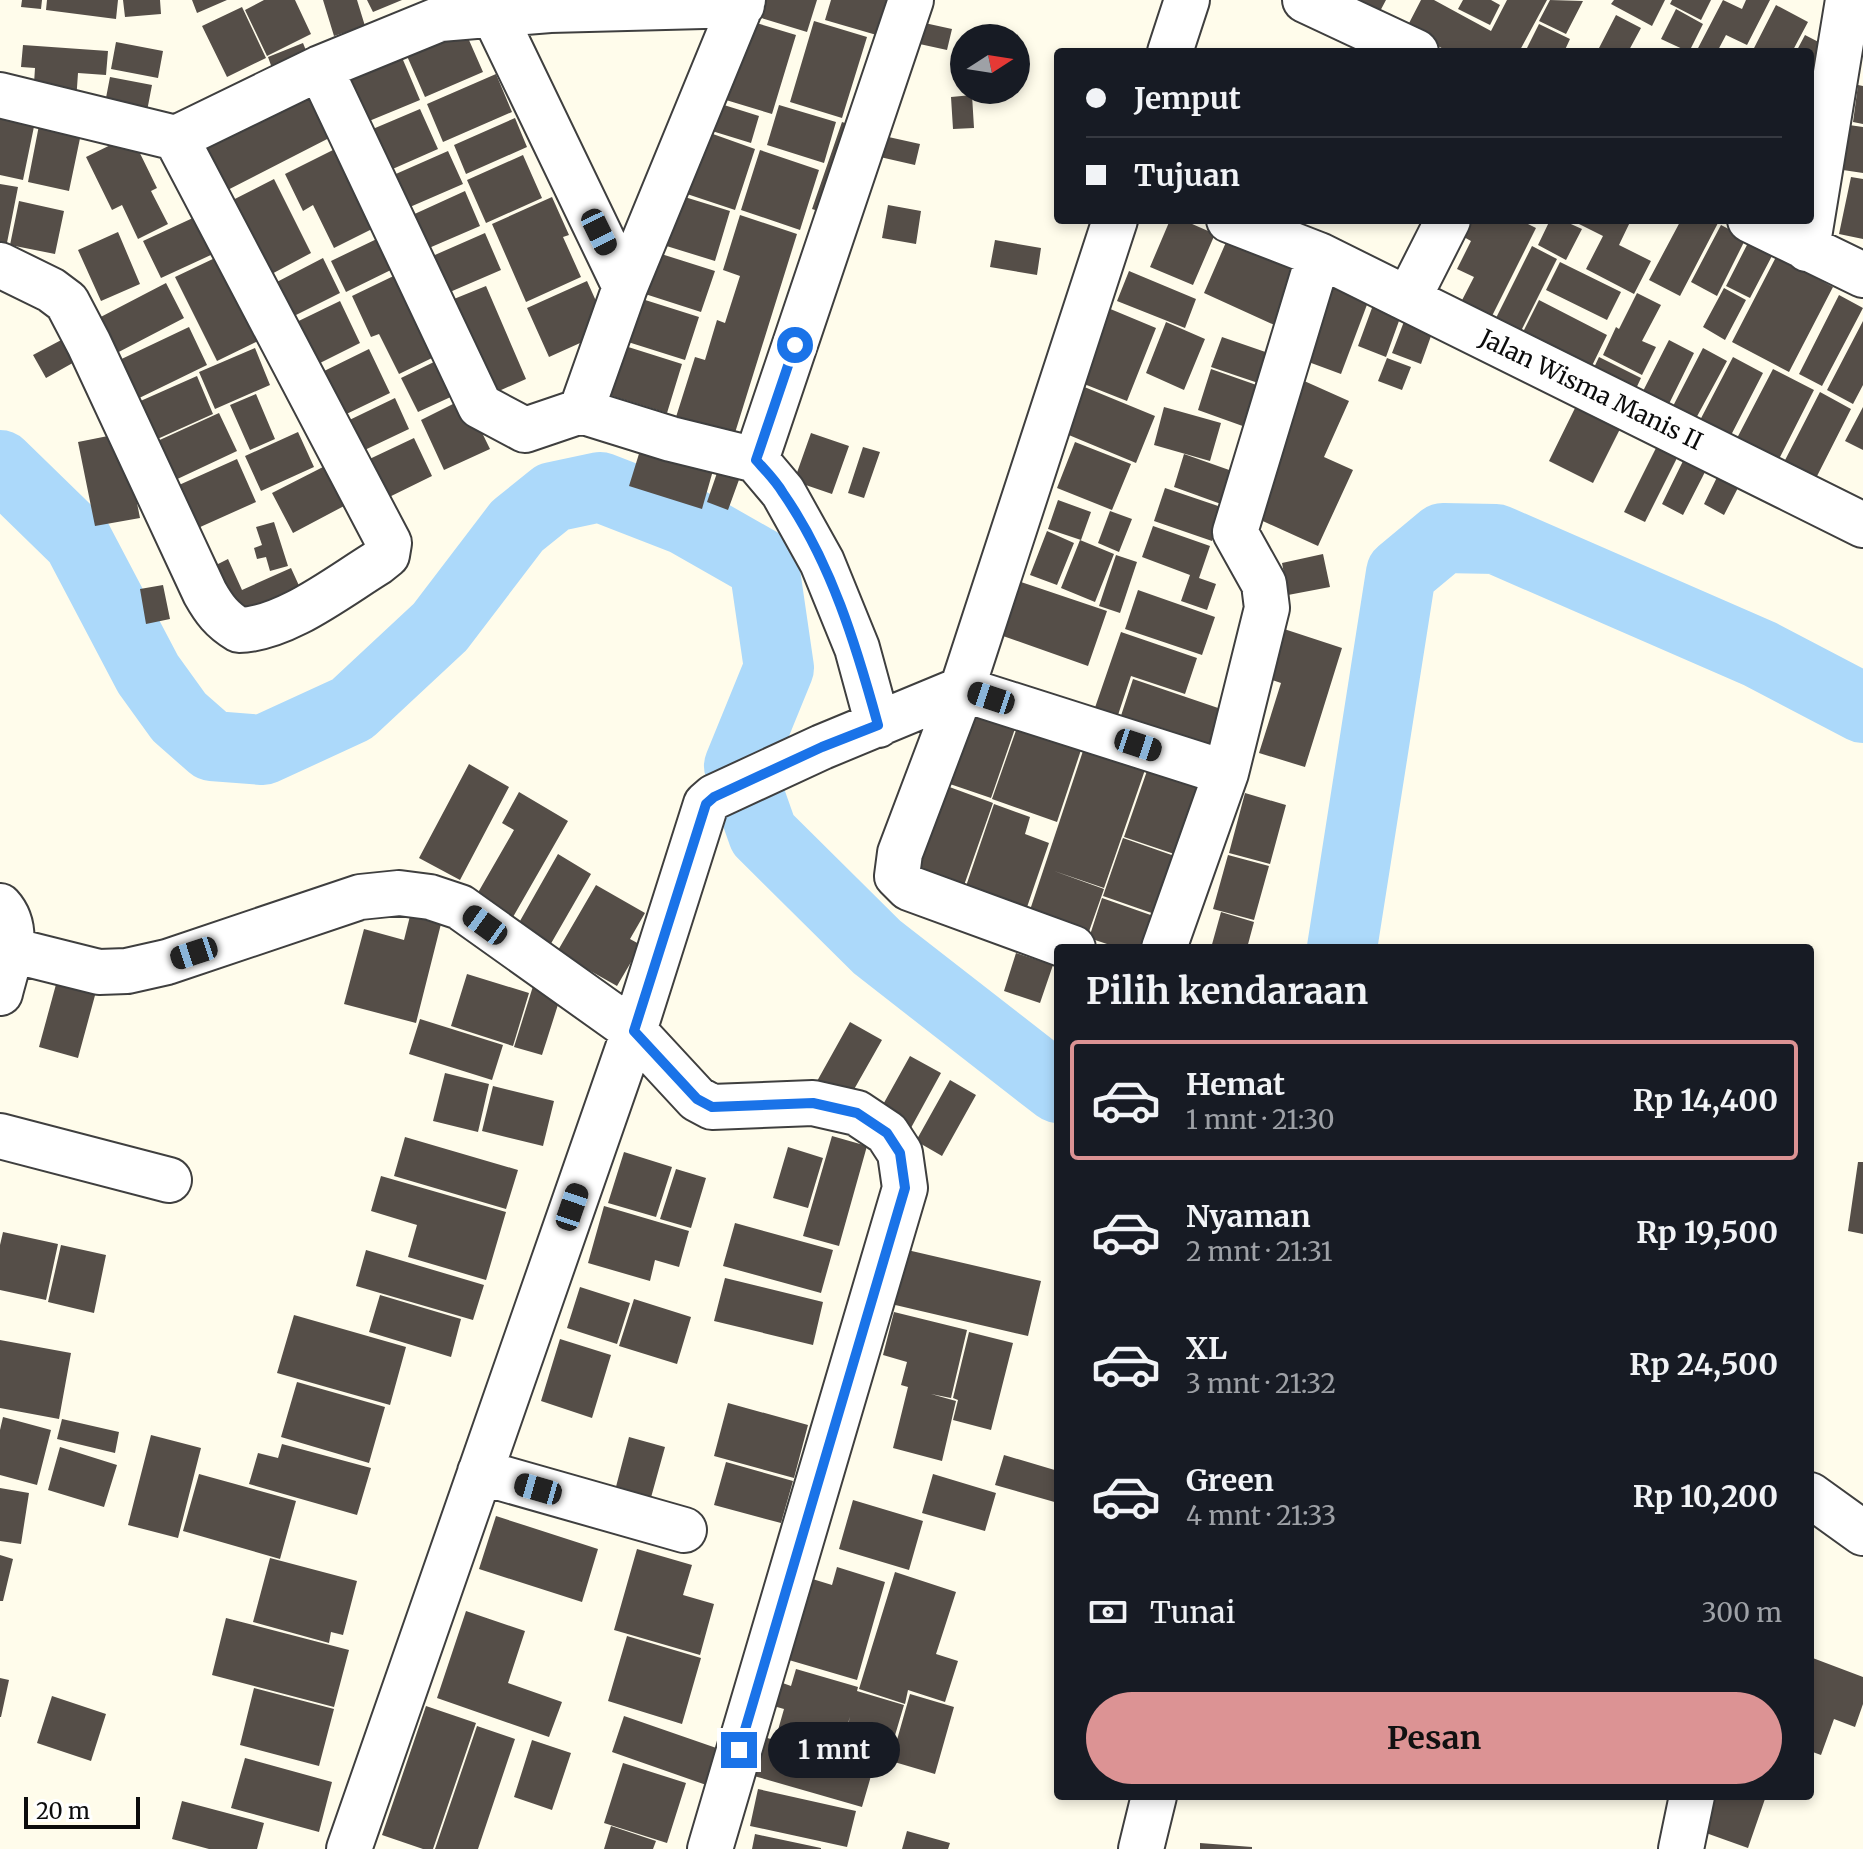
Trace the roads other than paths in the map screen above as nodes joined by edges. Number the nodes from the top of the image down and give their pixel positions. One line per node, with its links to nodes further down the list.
1 (911, 0): 25 (street)
2 (1187, 0): 7 (street)
3 (1305, 0): 8 (street)
4 (1848, 0): 12 (street)
5 (743, 2): 6 (street); 22 (street)
6 (493, 13): 9 (street); 22 (street)
7 (1171, 48)
8 (1407, 48)
9 (320, 68): 11 (street); 24 (street)
10 (0, 95): 11 (street)
11 (176, 138): 20 (street)
12 (1814, 208)
13 (1114, 224): 27 (street)
14 (1239, 224): 19 (street, Jalan Wisma Manis II)
15 (1446, 224): 23 (street)
16 (1758, 224): 18 (street)
17 (1811, 224): 18 (street)
18 (1807, 249): 21 (street)
19 (1319, 255): 23 (street, Jalan Wisma Manis II); 29 (street)
20 (0, 265)
21 (1863, 275)
22 (625, 287): 24 (street)
23 (1408, 299): 26 (street, Jalan Wisma Manis II)
24 (581, 411): 25 (street)
25 (756, 460): 28 (street)
26 (1863, 525)
27 (962, 689): 28 (street); 29 (street); 31 (street)
28 (878, 725): 35 (street)
29 (1226, 773): 32 (street)
30 (0, 906): 33 (street)
31 (1062, 944)
32 (1165, 944)
33 (11, 950): 34 (street); 35 (street)
34 (0, 993)
35 (634, 1031): 38 (street); 45 (street)
36 (0, 1136): 37 (street)
37 (169, 1180)
38 (480, 1472): 40 (street); 44 (street)
39 (1814, 1497): 41 (street)
40 (684, 1530)
41 (1863, 1533)
42 (1153, 1800): 46 (street)
43 (1691, 1800): 47 (street)
44 (349, 1849)
45 (710, 1849)
46 (1141, 1849)
47 (1681, 1849)

